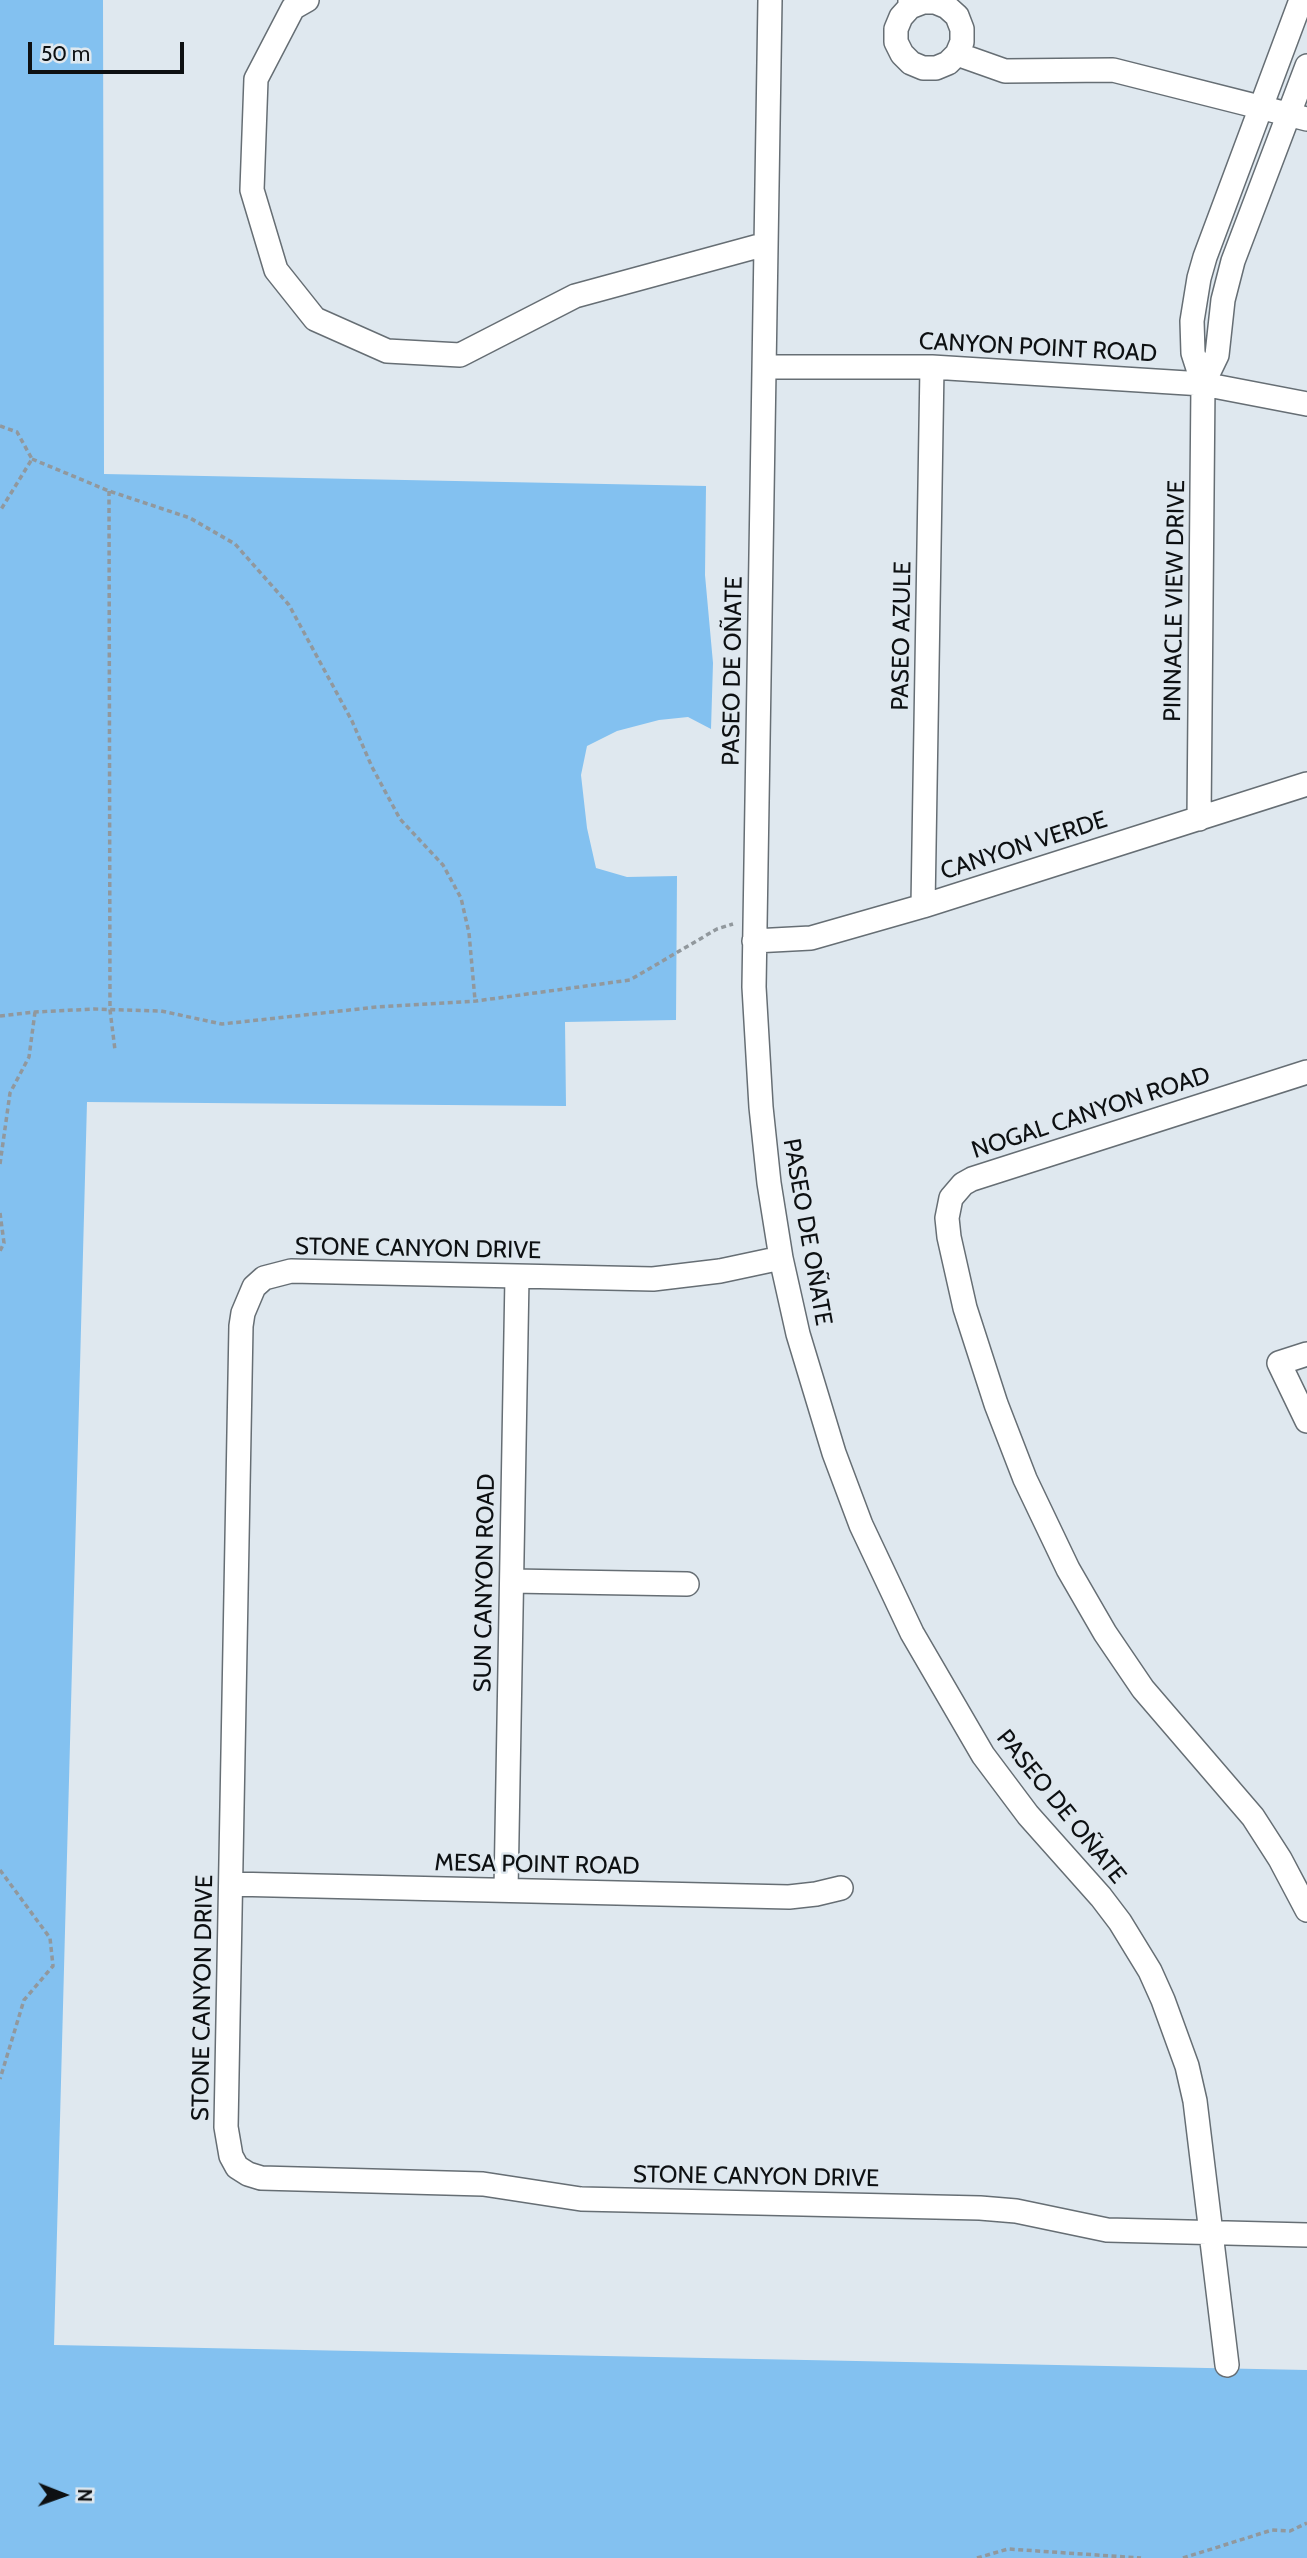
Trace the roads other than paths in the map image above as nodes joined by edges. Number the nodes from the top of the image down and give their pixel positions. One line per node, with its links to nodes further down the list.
1 (307, 0): 9 (street)
2 (770, 0): 9 (street, PASEO DE OÑATE)
3 (1301, 0): 7 (street, PINNACLE VIEW DRIVE)
4 (910, 4): 5 (street); 5 (street)
5 (957, 54): 7 (street)
6 (1307, 66): 8 (street, PINNACLE VIEW DRIVE)
7 (1260, 108): 8 (street); 12 (street, PINNACLE VIEW DRIVE)
8 (1298, 117): 12 (street, PINNACLE VIEW DRIVE)
9 (766, 244): 10 (street, PASEO DE OÑATE)
10 (765, 367): 11 (street, CANYON POINT ROAD); 17 (street, PASEO DE OÑATE)
11 (932, 367): 12 (street, CANYON POINT ROAD); 16 (street, PASEO AZULE)
12 (1203, 384): 13 (street, CANYON POINT ROAD); 15 (street, PINNACLE VIEW DRIVE)
13 (1307, 404)
14 (1307, 784): 15 (street, CANYON VERDE)
15 (1199, 819): 16 (street, CANYON VERDE)
16 (923, 906): 17 (street, CANYON VERDE)
17 (754, 941): 19 (street, PASEO DE OÑATE)
18 (1307, 1072): 28 (street, NOGAL CANYON ROAD)
19 (781, 1258): 20 (street, STONE CANYON DRIVE); 29 (street, PASEO DE OÑATE)
20 (517, 1277): 23 (street, SUN CANYON ROAD); 25 (street, STONE CANYON DRIVE)
21 (1307, 1354): 22 (street)
22 (1307, 1421)
23 (512, 1581): 24 (street); 27 (street, SUN CANYON ROAD)
24 (687, 1584)
25 (231, 1884): 27 (street, MESA POINT ROAD); 29 (street, STONE CANYON DRIVE)
26 (841, 1888): 27 (street, MESA POINT ROAD)
27 (506, 1890)
28 (1307, 1910)
29 (1212, 2232): 30 (street, STONE CANYON DRIVE); 31 (street, PASEO DE OÑATE)
30 (1307, 2235)
31 (1227, 2365)

